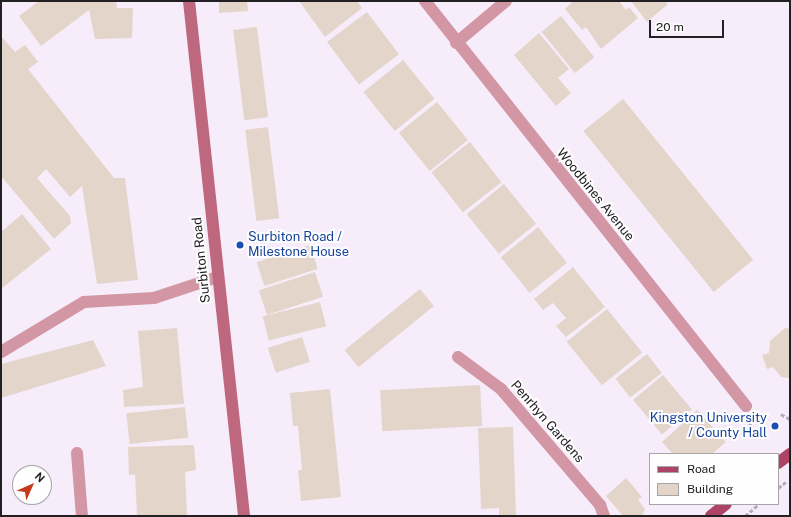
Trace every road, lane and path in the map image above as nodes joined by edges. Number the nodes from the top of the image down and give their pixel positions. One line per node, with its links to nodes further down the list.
1 (189, 1): 5 (main road, Surbiton Road)
2 (425, 1): 4 (street, Woodbines Avenue)
3 (506, 1): 4 (street)
4 (456, 42): 8 (street, Woodbines Avenue)
5 (218, 277): 6 (street); 19 (main road, Surbiton Road)
6 (1, 352)
7 (458, 357): 20 (street, Penrhyn Gardens)
8 (746, 406)
9 (781, 414): 10 (path)
10 (790, 419)
11 (77, 453): 18 (street)
12 (790, 454): 13 (main road)
13 (779, 462)
14 (790, 478): 15 (path)
15 (779, 487)
16 (725, 505): 21 (main road)
17 (758, 505): 22 (path)
18 (82, 516)
19 (244, 516)
20 (604, 516)
21 (711, 516)
22 (745, 516)

